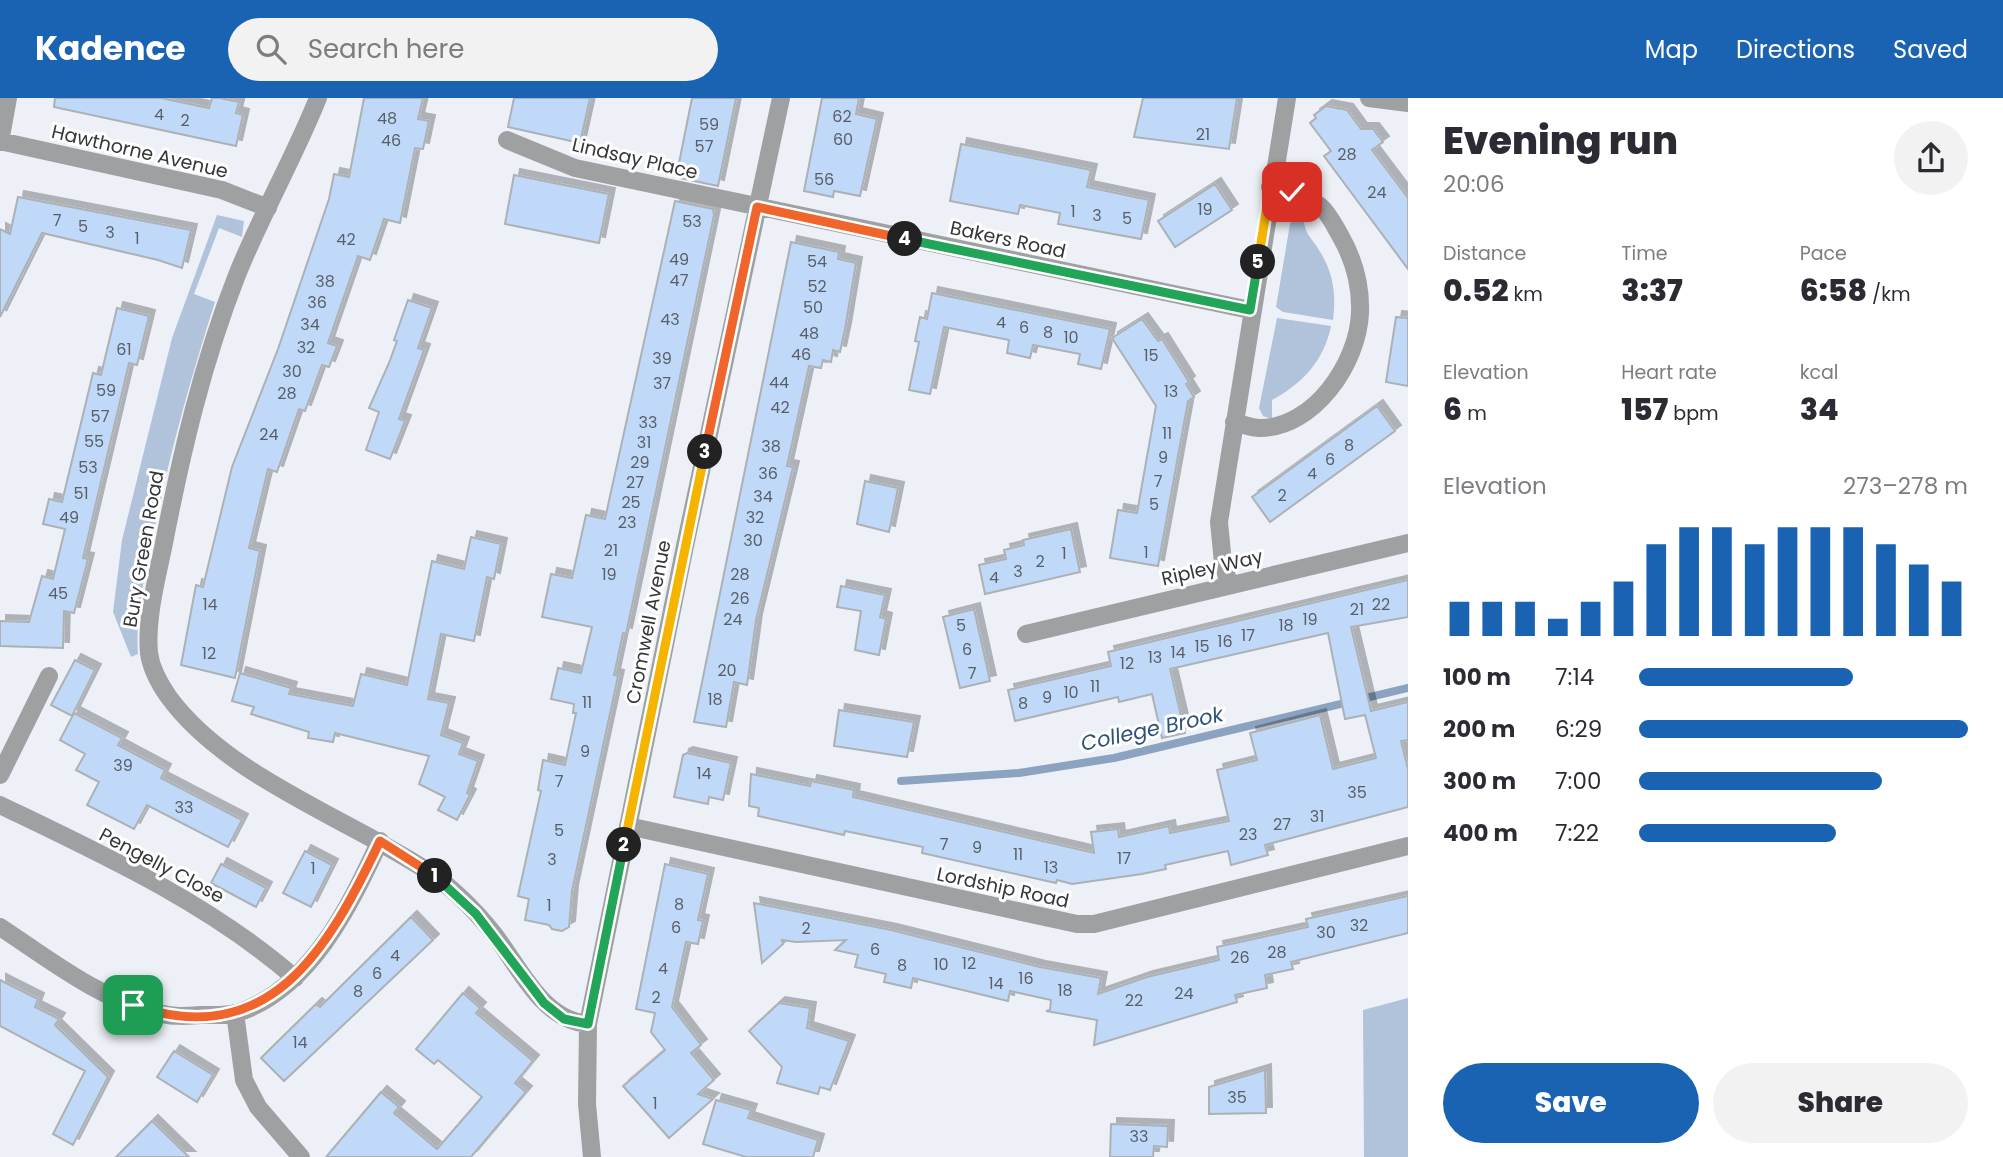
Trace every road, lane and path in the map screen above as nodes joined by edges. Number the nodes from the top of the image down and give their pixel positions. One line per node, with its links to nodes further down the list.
1 (8, 98): 8 (street)
2 (318, 98): 11 (street, Bury Green Road)
3 (781, 98): 10 (street, Cromwell Avenue)
4 (1287, 98): 9 (street)
5 (1369, 98): 6 (street)
6 (1408, 103)
7 (507, 140): 10 (street, Lindsay Place)
8 (0, 142): 11 (street, Hawthorne Avenue)
9 (1270, 187): 12 (street); 13 (street)
10 (757, 207): 12 (street, Bakers Road); 20 (street, Cromwell Avenue)
11 (268, 208): 21 (street, Bury Green Road)
12 (1250, 310): 13 (street)
13 (1234, 422): 15 (street)
14 (1408, 543): 15 (street, Ripley Way)
15 (1228, 584): 16 (street, Ripley Way)
16 (1026, 634)
17 (49, 676): 18 (street)
18 (0, 775)
19 (0, 805): 24 (street, Pengelly Close)
20 (628, 827): 22 (street, Lordship Road); 26 (street, Cromwell Avenue)
21 (380, 841): 24 (street); 26 (street, Bury Green Road)
22 (1408, 846)
23 (0, 927): 25 (street)
24 (295, 978): 25 (street)
25 (235, 1013): 27 (street)
26 (588, 1024): 28 (street, Cromwell Avenue)
27 (301, 1157)
28 (592, 1157)

